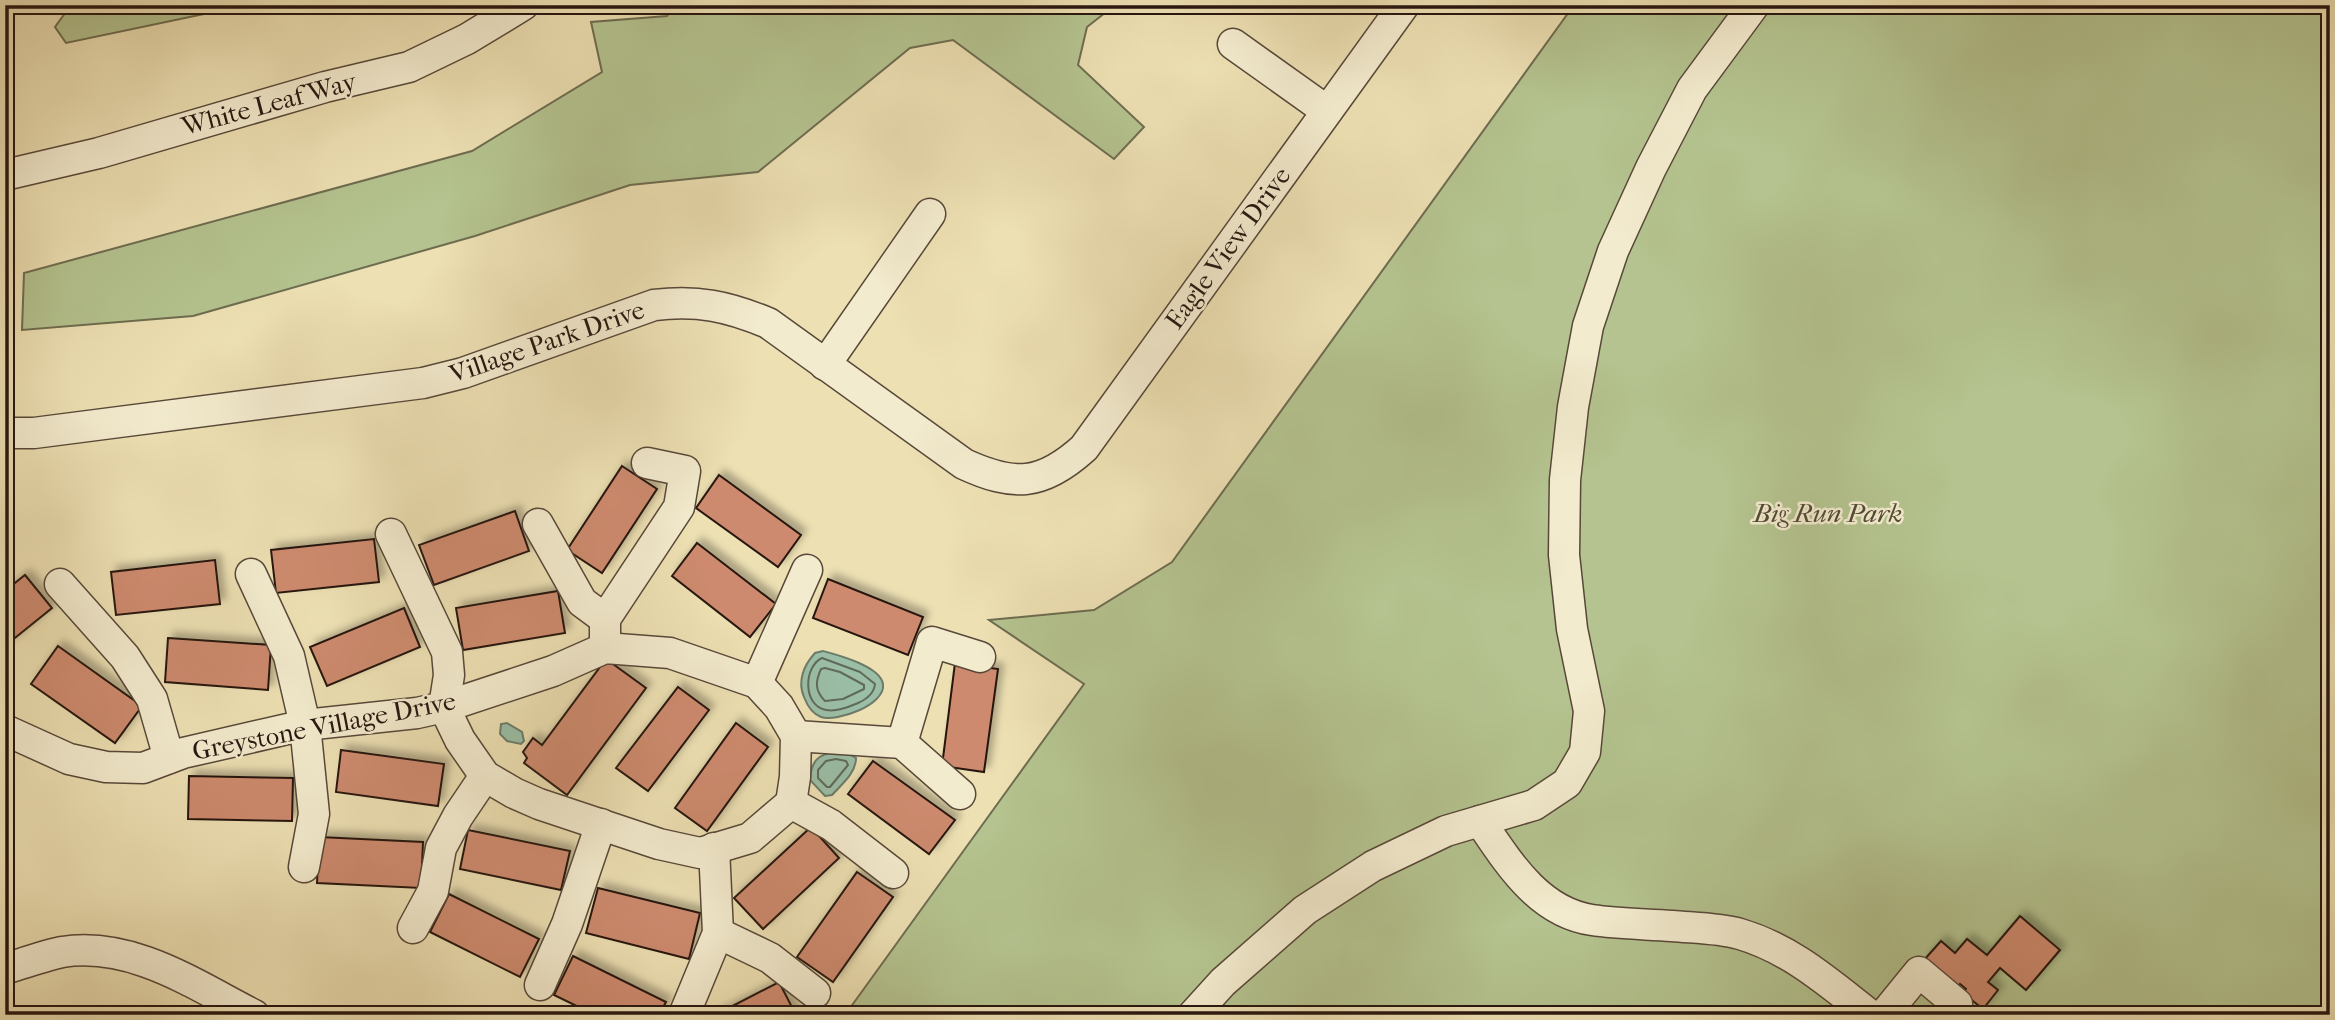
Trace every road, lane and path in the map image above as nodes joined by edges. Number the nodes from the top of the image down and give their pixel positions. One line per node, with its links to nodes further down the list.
1 (523, 5): 6 (street, White Leaf Way)
2 (1404, 5): 5 (street, Eagle View Drive)
3 (1754, 5): 30 (street)
4 (1233, 44): 5 (street)
5 (1327, 111): 11 (street, Eagle View Drive)
6 (5, 175)
7 (930, 214): 8 (street)
8 (825, 365): 9 (street, Village Park Drive); 11 (street, Village Park Drive)
9 (5, 433)
10 (647, 463): 17 (street)
11 (1040, 477)
12 (538, 524): 17 (street)
13 (391, 534): 21 (street)
14 (807, 570): 20 (street)
15 (251, 574): 22 (street)
16 (60, 584): 26 (street)
17 (606, 619): 18 (street)
18 (605, 648): 20 (street, Greystone Village Drive); 21 (street, Greystone Village Drive)
19 (980, 657): 25 (street)
20 (757, 683): 24 (street, Greystone Village Drive)
21 (444, 707): 22 (street, Greystone Village Drive); 27 (street)
22 (305, 725): 26 (street, Greystone Village Drive); 33 (street)
23 (5, 730): 26 (street, Greystone Village Drive)
24 (796, 736): 25 (street); 29 (street)
25 (902, 743): 28 (street)
26 (169, 758)
27 (485, 776): 31 (street); 35 (street)
28 (960, 794)
29 (791, 803): 32 (street); 34 (street)
30 (1480, 821): 42 (street); 43 (street)
31 (601, 824): 32 (street); 38 (street)
32 (714, 848): 36 (street)
33 (304, 867)
34 (893, 873)
35 (413, 928)
36 (718, 933): 39 (street); 41 (street)
37 (5, 969): 40 (street)
38 (540, 985)
39 (815, 993)
40 (254, 1015)
41 (684, 1015)
42 (1193, 1015)
43 (1870, 1015)
44 (1884, 1015): 45 (street)
45 (1947, 1015)

